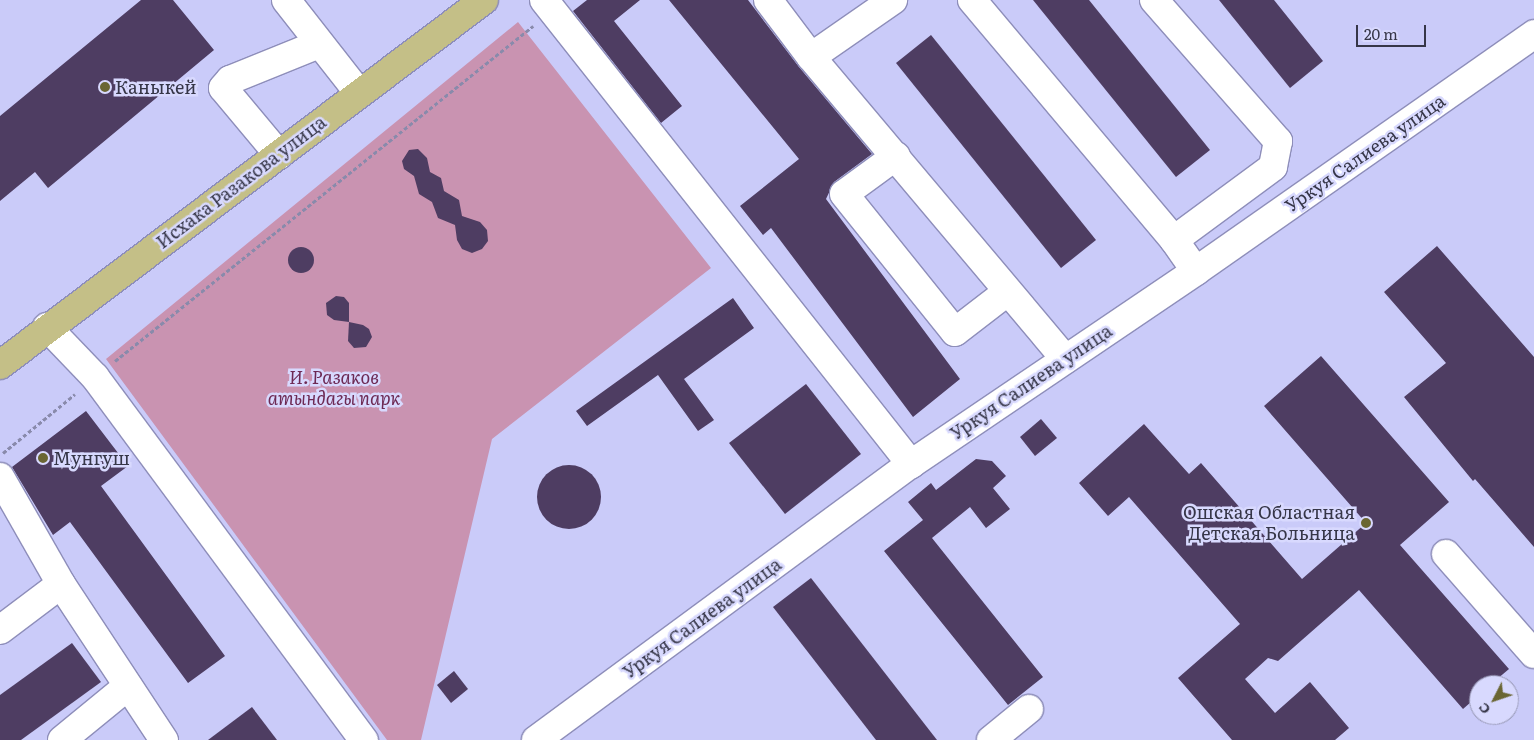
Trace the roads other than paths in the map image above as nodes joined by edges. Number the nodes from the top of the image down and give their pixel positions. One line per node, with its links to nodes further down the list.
1 (286, 0): 9 (street)
2 (484, 0): 11 (main road, Исхака Разакова улица)
3 (768, 0): 10 (street)
4 (893, 0): 10 (street)
5 (972, 0): 14 (street)
6 (1154, 0): 14 (street)
7 (549, 5): 20 (street)
8 (1534, 34): 15 (street, Уркуя Салиева улица)
9 (318, 44): 11 (street); 12 (street)
10 (811, 57): 13 (street)
11 (359, 93): 12 (main road, Исхака Разакова улица)
12 (279, 155): 17 (main road, Исхака Разакова улица)
13 (896, 156): 16 (street); 16 (street)
14 (1174, 240): 15 (street)
15 (1196, 270): 18 (street, Уркуя Салиева улица)
16 (1008, 292): 18 (street)
17 (47, 328): 19 (main road, Исхака Разакова улица); 30 (street)
18 (1065, 359): 20 (street, Уркуя Салиева улица)
19 (0, 365)
20 (911, 464): 31 (street, Уркуя Салиева улица)
21 (0, 477): 23 (street)
22 (1446, 554): 25 (street)
23 (61, 584): 24 (street); 26 (street)
24 (0, 630)
25 (1534, 654)
26 (128, 686): 28 (street); 29 (street)
27 (1029, 709): 32 (street)
28 (62, 740)
29 (164, 740)
30 (364, 740)
31 (536, 740)
32 (991, 740)

